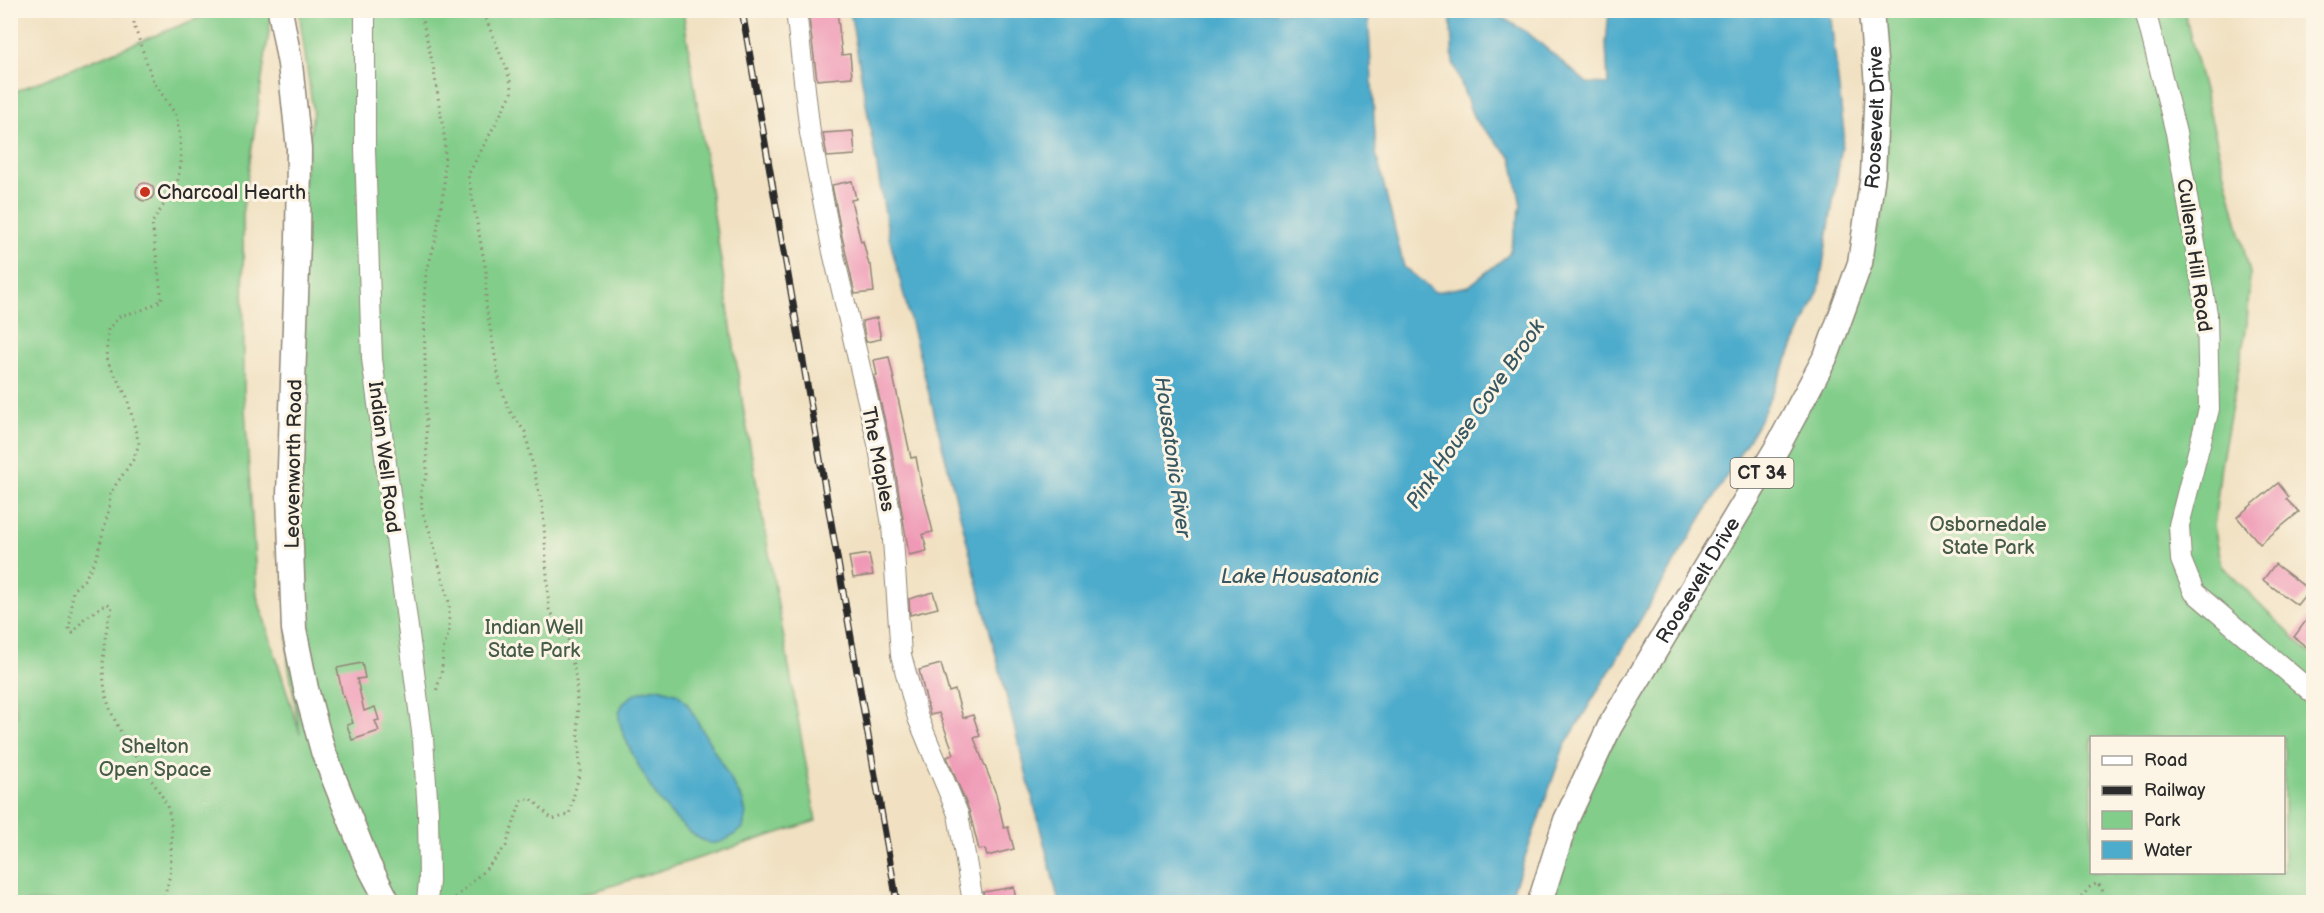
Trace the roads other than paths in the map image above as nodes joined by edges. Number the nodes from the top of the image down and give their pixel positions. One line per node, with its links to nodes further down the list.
1 (280, 10): 7 (main road, Leavenworth Road)
2 (364, 10): 8 (street, Indian Well Road)
3 (796, 10): 9 (street, The Maples)
4 (1871, 10): 10 (main road, Roosevelt Drive / CT 34)
5 (2145, 10): 6 (street, Cullens Hill Road)
6 (2313, 694)
7 (388, 903)
8 (427, 903)
9 (973, 903)
10 (1540, 903)

